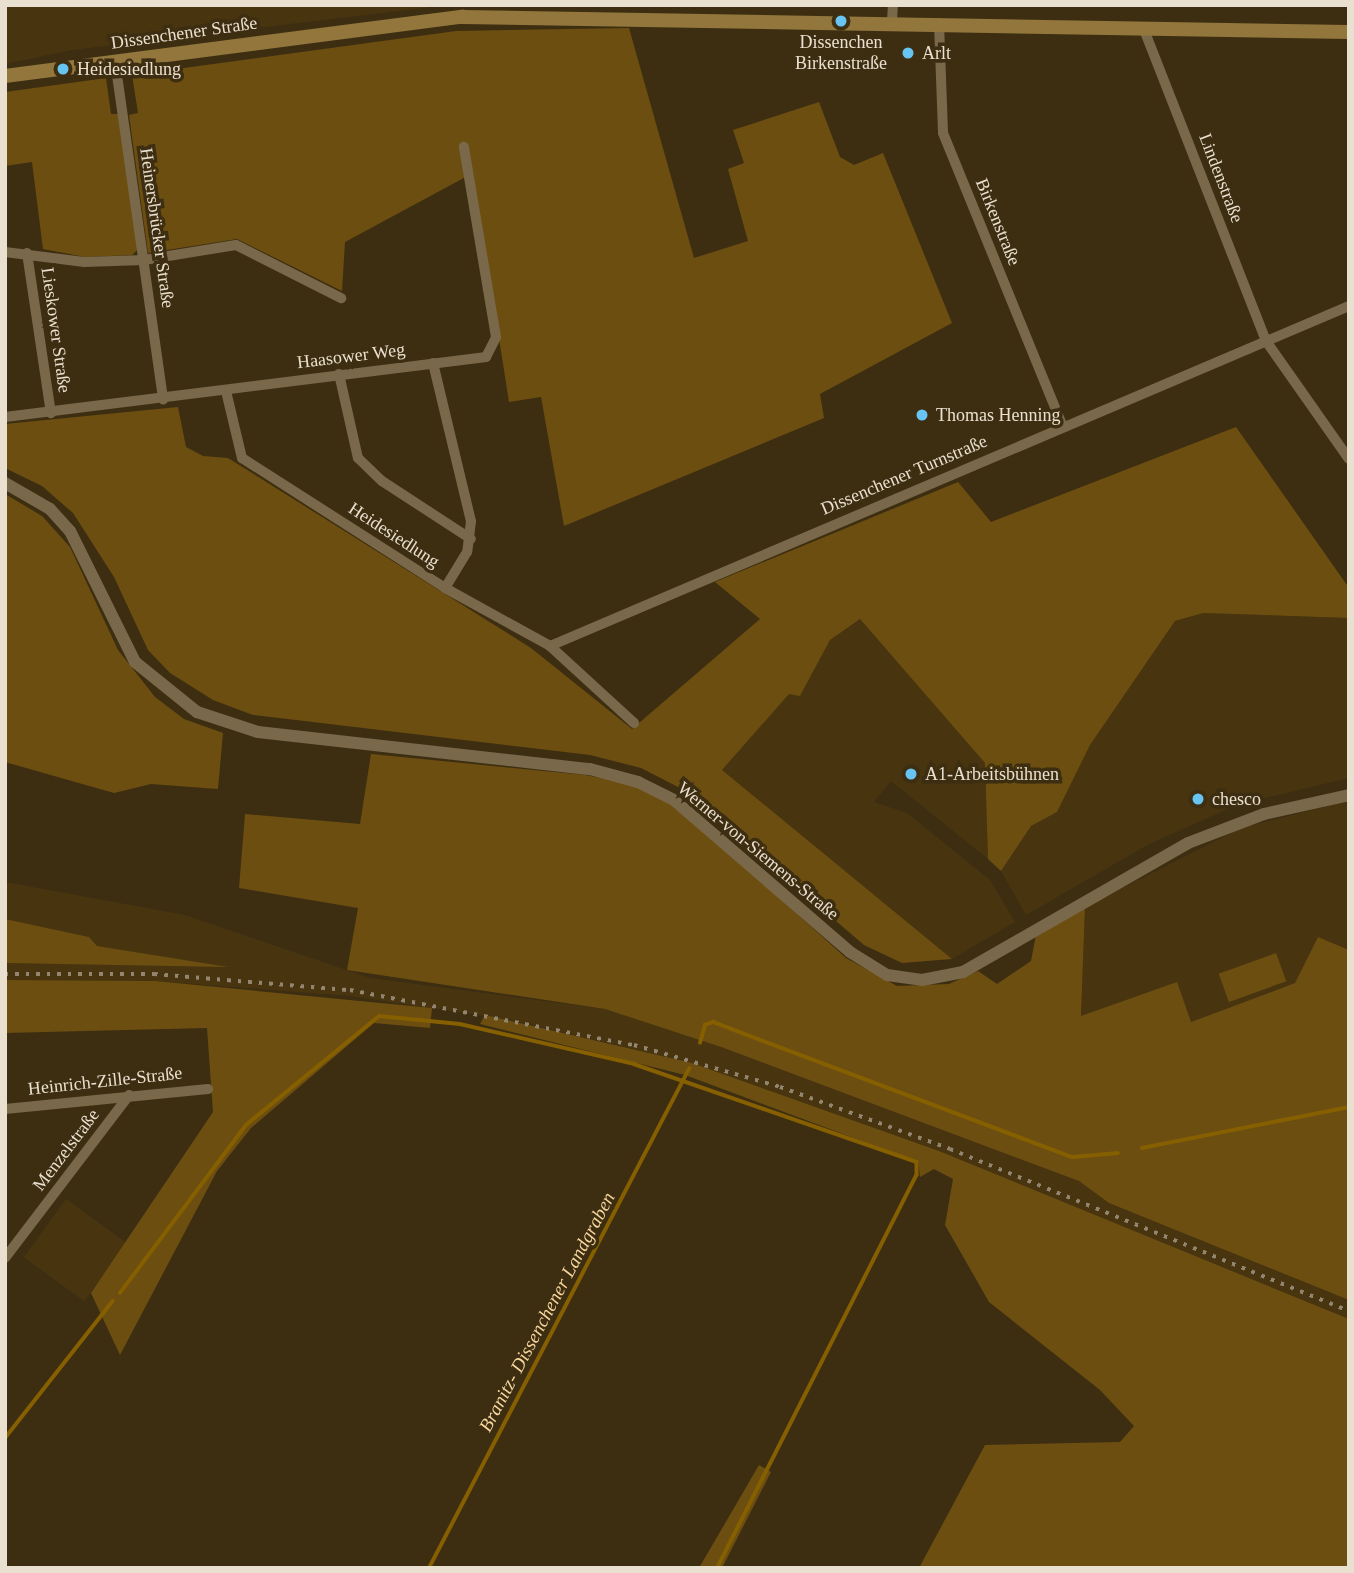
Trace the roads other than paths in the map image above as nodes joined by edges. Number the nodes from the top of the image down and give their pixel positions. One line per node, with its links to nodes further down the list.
1 (893, 5): 2 (street)
2 (892, 22): 3 (main road, Dissenchener Straße); 6 (main road, Dissenchener Straße)
3 (939, 23): 4 (main road, Dissenchener Straße); 21 (street, Birkenstraße)
4 (1143, 27): 5 (main road, Dissenchener Straße); 14 (street, Lindenstraße)
5 (1349, 32)
6 (116, 61): 7 (main road, Dissenchener Straße); 11 (street, Heinersbrücker Straße)
7 (5, 76)
8 (464, 147): 15 (street, Haasower Weg)
9 (5, 252): 10 (street)
10 (27, 253): 11 (street); 19 (street, Lieskower Straße)
11 (144, 260): 12 (street); 18 (street, Heinersbrücker Straße)
12 (341, 298)
13 (1349, 306): 14 (street, Dissenchener Turnstraße)
14 (1266, 341): 21 (street, Dissenchener Turnstraße); 22 (street, Lindenstraße)
15 (433, 363): 16 (street, Haasower Weg); 24 (street)
16 (339, 374): 17 (street, Haasower Weg); 24 (street)
17 (226, 391): 18 (street, Haasower Weg); 25 (street, Heidesiedlung)
18 (163, 400): 19 (street, Haasower Weg)
19 (51, 413): 20 (street, Haasower Weg)
20 (5, 418)
21 (1063, 427): 26 (street, Dissenchener Turnstraße)
22 (1349, 459)
23 (5, 483): 28 (street, Werner-von-Siemens-Straße)
24 (471, 539): 25 (street, Heidesiedlung)
25 (445, 588): 26 (street, Heidesiedlung)
26 (550, 646): 27 (street, Heidesiedlung)
27 (634, 723)
28 (1349, 795)
29 (208, 1089): 30 (street, Heinrich-Zille-Straße)
30 (129, 1095): 31 (street, Heinrich-Zille-Straße); 32 (street, Menzelstraße)
31 (5, 1109)
32 (5, 1258)

